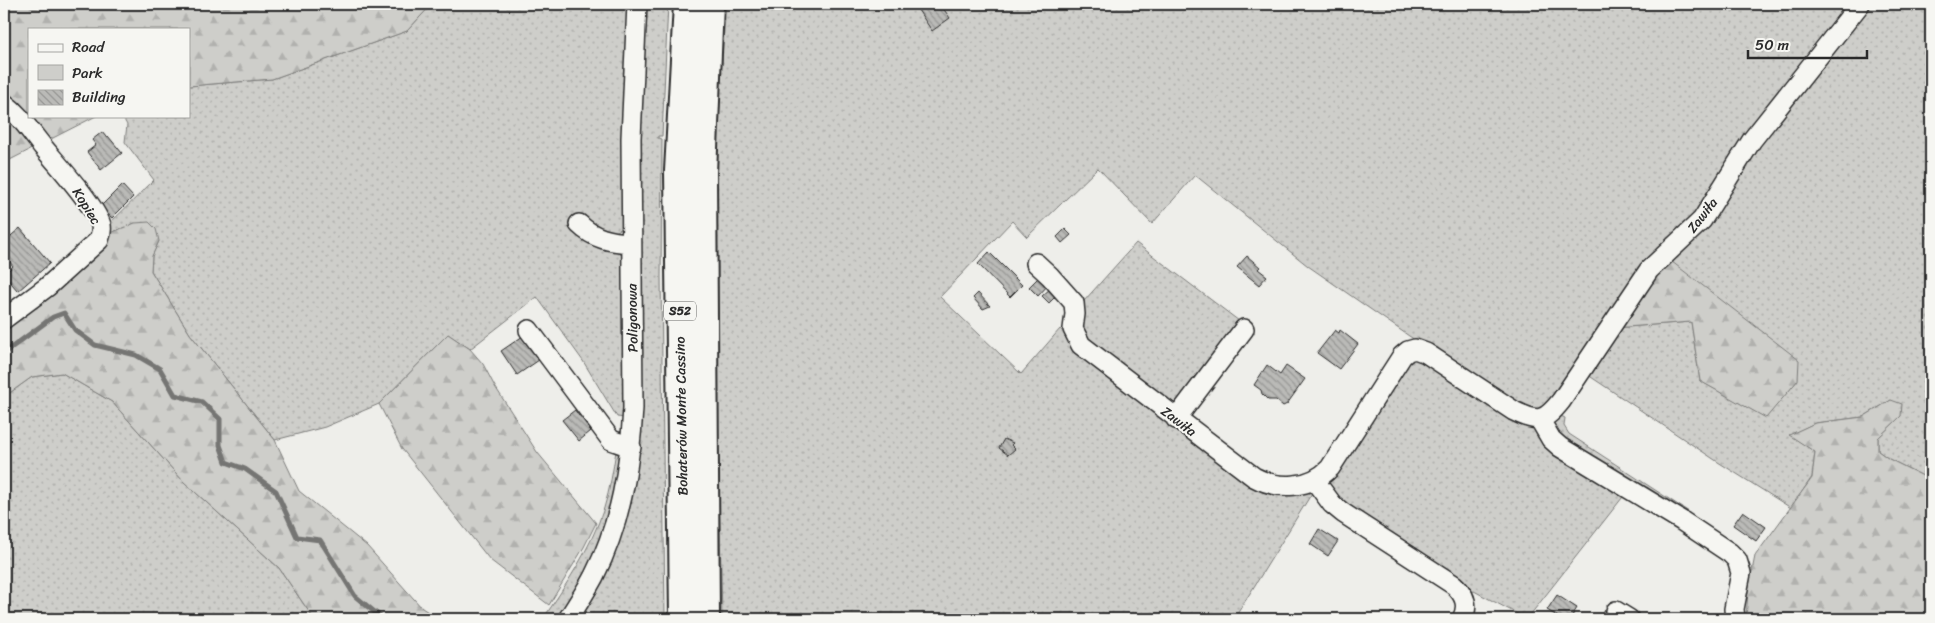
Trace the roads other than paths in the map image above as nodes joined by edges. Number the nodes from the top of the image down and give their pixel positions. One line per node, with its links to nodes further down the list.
1 (638, 4): 7 (street, Poligonowa)
2 (687, 4): 17 (highway, Bohaterów Monte Cassino / S52)
3 (710, 4): 18 (highway, Bohaterów Monte Cassino / S52)
4 (1860, 4): 13 (street, Zawiła)
5 (4, 103): 9 (street, Kopiec)
6 (579, 224): 7 (street)
7 (631, 243): 14 (street, Poligonowa)
8 (1036, 263): 12 (street, Zawiła)
9 (4, 318)
10 (1244, 329): 12 (street)
11 (529, 330): 14 (street)
12 (1176, 419): 15 (street, Zawiła)
13 (1540, 420): 15 (street); 20 (street)
14 (631, 447): 16 (street, Poligonowa)
15 (1315, 481): 19 (street)
16 (568, 619)
17 (682, 619)
18 (706, 619)
19 (1462, 619)
20 (1735, 619)

